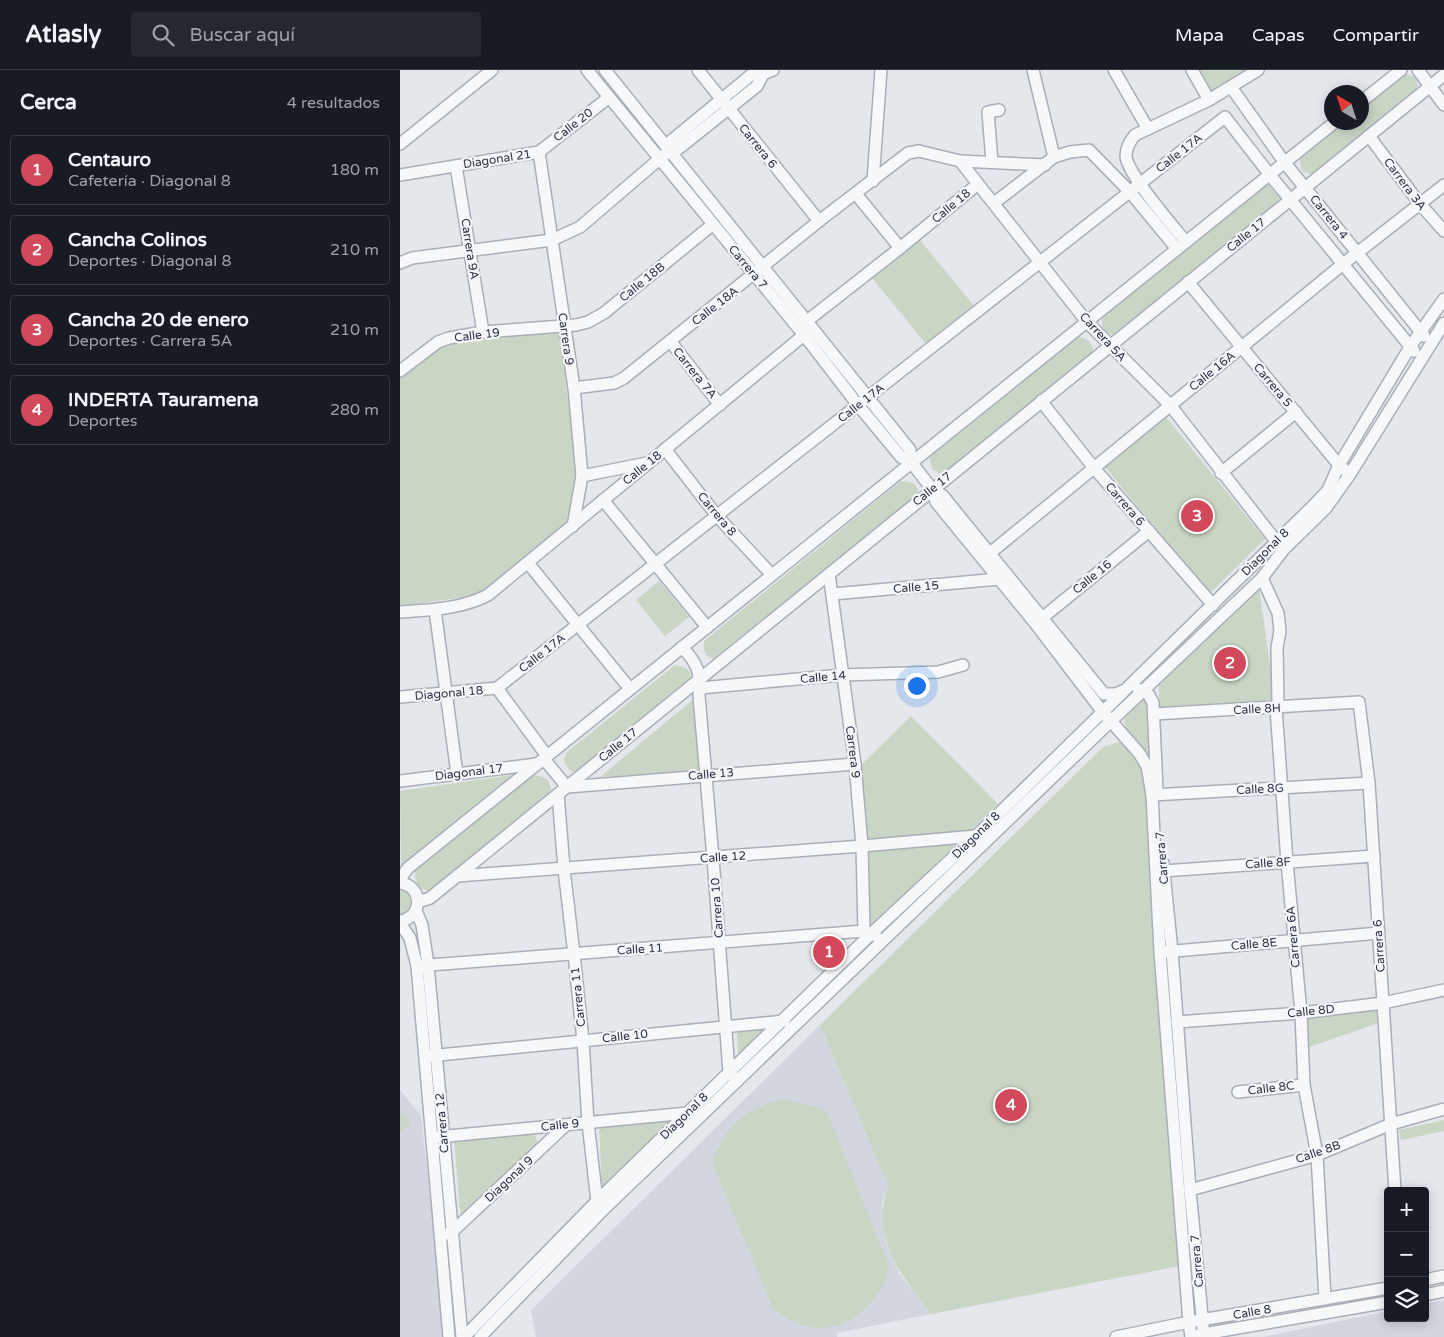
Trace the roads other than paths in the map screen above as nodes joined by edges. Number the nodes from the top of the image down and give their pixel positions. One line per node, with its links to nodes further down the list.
1 (492, 70): 25 (street)
2 (587, 70): 17 (street, Carrera 7)
3 (605, 70): 26 (street, Carrera 7)
4 (698, 70): 19 (street, Carrera 6)
5 (881, 70): 37 (street)
6 (1033, 70): 28 (street)
7 (1114, 70): 22 (street)
8 (1192, 70): 18 (street)
9 (1258, 70): 15 (street)
10 (1401, 70): 16 (street)
11 (1418, 70): 14 (street)
12 (768, 72): 19 (street)
13 (1444, 75): 14 (street, Calle 17)
14 (1430, 86): 20 (street); 24 (street, Calle 17)
15 (1231, 87): 18 (street); 32 (street, Carrera 4)
16 (1369, 95)
17 (608, 98): 27 (street, Calle 20); 29 (street, Carrera 7)
18 (1208, 100): 22 (street)
19 (725, 104): 26 (street); 47 (street, Carrera 6)
20 (1444, 105)
21 (999, 110): 31 (street)
22 (1148, 129): 39 (street)
23 (1325, 130): 32 (street)
24 (1369, 136): 41 (street, Calle 17); 46 (street, Carrera 3A)
25 (400, 144)
26 (670, 150): 29 (street); 58 (street, Carrera 7)
27 (539, 152): 34 (street, Diagonal 21); 50 (street, Carrera 9)
28 (1054, 157): 33 (street); 42 (street)
29 (659, 160): 48 (street, Carrera 7); 50 (street)
30 (960, 161): 31 (street); 37 (street, Calle 18A); 38 (street, Carrera 5A)
31 (992, 162): 33 (street)
32 (1285, 163): 36 (street); 41 (street, Carrera 4)
33 (1045, 165): 45 (street)
34 (456, 166): 35 (street, Diagonal 21); 53 (street, Carrera 9A)
35 (400, 175)
36 (1270, 175): 39 (street, Calle 17A); 44 (street); 51 (street)
37 (873, 181): 43 (street, Calle 18A)
38 (978, 184): 45 (street, Carrera 5A); 52 (street, Calle 18)
39 (1140, 184): 42 (street, Calle 17A); 51 (street)
40 (1444, 185): 46 (street, Calle 16A)
41 (1305, 187): 44 (street, Calle 17); 54 (street, Carrera 4)
42 (1130, 192): 51 (street); 55 (street, Calle 17A)
43 (856, 194): 47 (street, Calle 18A); 52 (street)
44 (1290, 199): 57 (street); 59 (street, Calle 17)
45 (994, 204): 55 (street, Carrera 5A)
46 (1420, 204): 49 (street, Carrera 3A); 54 (street, Calle 16A)
47 (819, 221): 58 (street, Calle 18A)
48 (712, 225): 58 (street, Carrera 7); 64 (street, Calle 18B)
49 (1444, 231)
50 (552, 240): 53 (street); 64 (street, Carrera 9)
51 (1182, 246): 62 (street)
52 (900, 248): 61 (street, Calle 18)
53 (470, 252): 56 (street); 66 (street, Carrera 9A)
54 (1358, 252): 57 (street, Calle 16A); 65 (street, Carrera 4)
55 (1040, 262): 62 (street, Carrera 5A); 76 (street, Calle 17A)
56 (400, 263)
57 (1343, 264): 71 (street, Calle 16A); 72 (street)
58 (759, 271): 61 (street, Carrera 7); 67 (street, Carrera 7); 68 (street, Calle 18A)
59 (1188, 282): 70 (street, Calle 17); 71 (street, Carrera 5)
60 (1444, 299): 65 (street, Diagonal 8)
61 (807, 321): 76 (street, Carrera 7)
62 (1087, 322): 70 (street, Carrera 5A); 83 (street)
63 (1444, 323): 69 (street, Diagonal 8)
64 (565, 327): 66 (street, Calle 19); 75 (street, Carrera 9)
65 (1421, 331): 69 (street, Carrera 4); 72 (street, Diagonal 8)
66 (483, 332): 74 (street, Calle 19)
67 (804, 335): 78 (street, Calle 18); 79 (street, Carrera 7)
68 (670, 341): 75 (street, Calle 18A); 78 (street, Carrera 7A)
69 (1430, 344): 73 (street, Diagonal 8)
70 (1110, 345): 77 (street, Calle 17); 80 (street, Carrera 5A)
71 (1242, 347): 80 (street, Calle 16A); 81 (street, Carrera 5)
72 (1410, 347): 73 (street); 85 (street, Diagonal 8)
73 (1421, 360): 88 (street, Diagonal 8)
74 (400, 371)
75 (574, 388): 89 (street, Carrera 9)
76 (868, 397): 79 (street, Calle 17A); 83 (street, Carrera 7)
77 (1041, 400): 86 (street, Carrera 6); 90 (street, Calle 17)
78 (720, 404): 82 (street, Calle 18)
79 (858, 405): 83 (street, Carrera 7); 92 (street, Calle 17A)
80 (1170, 405): 86 (street, Calle 16A); 87 (street, Carrera 5A)
81 (1296, 412): 85 (street, Carrera 5); 87 (street)
82 (665, 450): 84 (street, Calle 18); 92 (street, Carrera 8)
83 (911, 462): 90 (street, Carrera 7); 100 (street)
84 (649, 463): 89 (street); 91 (street, Calle 18)
85 (1340, 465): 88 (street, Carrera 5); 95 (street, Diagonal 8)
86 (1094, 468): 94 (street, Carrera 6); 96 (street, Calle 16A)
87 (1221, 473): 95 (street, Carrera 5A)
88 (1350, 474): 101 (street, Diagonal 8)
89 (582, 476): 93 (street, Carrera 9)
90 (932, 489): 96 (street, Carrera 7); 99 (street, Calle 17)
91 (603, 500): 93 (street, Calle 18); 98 (street)
92 (716, 516): 98 (street, Calle 17A); 100 (street, Carrera 8)
93 (573, 526): 97 (street, Calle 18)
94 (1149, 531): 104 (street, Carrera 6); 107 (street, Calle 16)
95 (1276, 541): 104 (street, Diagonal 8)
96 (986, 556): 102 (street, Carrera 7); 107 (street, Carrera 7)
97 (528, 563): 105 (street, Calle 18); 108 (street)
98 (656, 564): 108 (street, Calle 17A); 109 (street)
99 (829, 574): 103 (street, Carrera 9); 113 (street, Calle 17)
100 (772, 575): 109 (street)
101 (1262, 578): 117 (street, Diagonal 8); 121 (street, Carrera 6A)
102 (999, 579): 103 (street, Calle 15); 107 (street, Carrera 7)
103 (832, 594): 112 (street, Carrera 9)
104 (1213, 605): 116 (street, Diagonal 8)
105 (435, 610): 106 (street); 118 (street)
106 (400, 612)
107 (1038, 620): 116 (street, Carrera 7); 122 (street, Carrera 7)
108 (578, 625): 114 (street, Calle 17A); 115 (street)
109 (707, 627): 110 (street)
110 (682, 647): 113 (street, Carrera 10); 115 (street)
111 (962, 665): 112 (street, Calle 14)
112 (842, 675): 113 (street, Calle 14); 126 (street, Carrera 9)
113 (699, 684): 128 (street, Carrera 10); 132 (street, Calle 17)
114 (497, 688): 118 (street, Diagonal 18); 125 (street)
115 (630, 689): 125 (street)
116 (1124, 690): 117 (street, Carrera 7); 122 (street, Diagonal 8)
117 (1143, 690): 123 (street, Carrera 7); 124 (street, Diagonal 8)
118 (445, 692): 119 (street, Diagonal 18); 127 (street)
119 (400, 697)
120 (1359, 702): 121 (street, Calle 8H); 130 (street, Carrera 6)
121 (1276, 708): 123 (street, Calle 8H); 131 (street, Carrera 6A)
122 (1102, 711): 124 (street, Carrera 7); 134 (street, Diagonal 8)
123 (1154, 714): 133 (street, Carrera 7)
124 (1111, 721): 133 (street, Carrera 7); 135 (street, Diagonal 8)
125 (543, 760): 127 (street, Diagonal 17); 132 (street); 143 (street)
126 (855, 764): 128 (street, Calle 13); 136 (street, Carrera 9)
127 (457, 774): 129 (street, Diagonal 17)
128 (705, 775): 132 (street, Calle 13); 138 (street, Carrera 10)
129 (400, 781)
130 (1369, 783): 131 (street, Calle 8G); 137 (street, Carrera 6)
131 (1282, 788): 133 (street, Calle 8G); 139 (street, Carrera 6A)
132 (563, 790): 140 (street, Carrera 11); 142 (street, Calle 17)
133 (1154, 795): 141 (street, Carrera 7); 153 (street, Carrera 7)
134 (976, 836): 135 (street); 136 (street, Calle 12); 147 (street, Diagonal 8)
135 (985, 844): 149 (street, Diagonal 8)
136 (862, 846): 138 (street, Calle 12); 147 (street, Carrera 9)
137 (1374, 856): 139 (street, Calle 8F); 148 (street, Carrera 6)
138 (713, 858): 140 (street, Calle 12); 151 (street, Carrera 10)
139 (1287, 862): 141 (street, Calle 8F); 150 (street, Carrera 6A)
140 (564, 869): 142 (street, Calle 12); 154 (street, Carrera 11)
141 (1163, 871): 152 (street, Carrera 7)
142 (457, 876): 145 (street, Calle 17)
143 (400, 879)
144 (400, 883): 145 (street, Carrera 12)
145 (417, 906): 146 (street, Calle 17); 155 (street, Carrera 12)
146 (400, 922): 155 (street, Carrera 12)
147 (868, 932): 149 (street); 151 (street, Calle 11); 159 (street, Diagonal 8)
148 (1379, 933): 150 (street, Calle 8E); 157 (street, Carrera 6)
149 (883, 941): 162 (street, Diagonal 8)
150 (1293, 941): 152 (street, Calle 8E); 158 (street, Carrera 6A)
151 (719, 942): 154 (street, Calle 11); 161 (street, Carrera 10)
152 (1172, 951): 153 (street, Calle 8E); 160 (street, Carrera 7)
153 (1160, 952): 191 (street, Carrera 7)
154 (574, 954): 155 (street, Calle 11); 163 (street, Carrera 11)
155 (423, 966): 164 (street, Carrera 12)
156 (1444, 990): 157 (street, Calle 8D)
157 (1383, 1002): 158 (street, Calle 8D); 172 (street, Carrera 6)
158 (1300, 1013): 160 (street, Calle 8D); 167 (street, Carrera 6A)
159 (783, 1020): 161 (street, Calle 10); 162 (street); 165 (street, Diagonal 8)
160 (1177, 1022): 179 (street, Carrera 7)
161 (726, 1026): 163 (street, Calle 10); 165 (street, Carrera 10)
162 (791, 1029): 166 (street, Diagonal 8)
163 (583, 1041): 164 (street, Calle 10); 171 (street, Carrera 11)
164 (431, 1056): 175 (street, Carrera 12)
165 (729, 1072): 166 (street); 170 (street, Diagonal 8)
166 (737, 1082): 180 (street, Diagonal 8)
167 (1304, 1085): 168 (street, Calle 8C); 177 (street, Carrera 6A)
168 (1238, 1092)
169 (1444, 1109): 172 (street, Calle 8B)
170 (688, 1113): 171 (street, Calle 9); 180 (street, Diagonal 8)
171 (588, 1123): 173 (street, Calle 9); 180 (street, Carrera 11)
172 (1391, 1124): 177 (street, Calle 8B); 178 (street, Carrera 6)
173 (566, 1125): 174 (street, Calle 9); 176 (street, Diagonal 9)
174 (532, 1128): 175 (street, Calle 9); 176 (street)
175 (438, 1137): 181 (street, Carrera 12); 182 (street, Carrera 12)
176 (537, 1152): 181 (street, Diagonal 9)
177 (1317, 1155): 179 (street, Calle 8B); 188 (street, Carrera 6A)
178 (1395, 1187)
179 (1190, 1190): 190 (street, Carrera 7)
180 (601, 1205): 195 (street, Diagonal 8); 196 (street, Diagonal 8)
181 (452, 1232): 182 (street, Diagonal 9); 195 (street, Carrera 12)
182 (441, 1237): 194 (street, Carrera 12)
183 (1444, 1276): 184 (street)
184 (1429, 1279)
185 (1384, 1289): 188 (street, Calle 8)
186 (1444, 1291): 187 (street)
187 (1429, 1294)
188 (1324, 1298): 190 (street, Calle 8)
189 (1384, 1303): 193 (street, Calle 8)
190 (1202, 1321): 191 (street, Calle 8); 193 (street, Carrera 7)
191 (1188, 1322): 192 (street, Carrera 7); 197 (street, Calle 8)
192 (1191, 1336): 193 (street, Calle 8)
193 (1204, 1336)
194 (449, 1337)
195 (463, 1337)
196 (480, 1337)
197 (1116, 1337)

